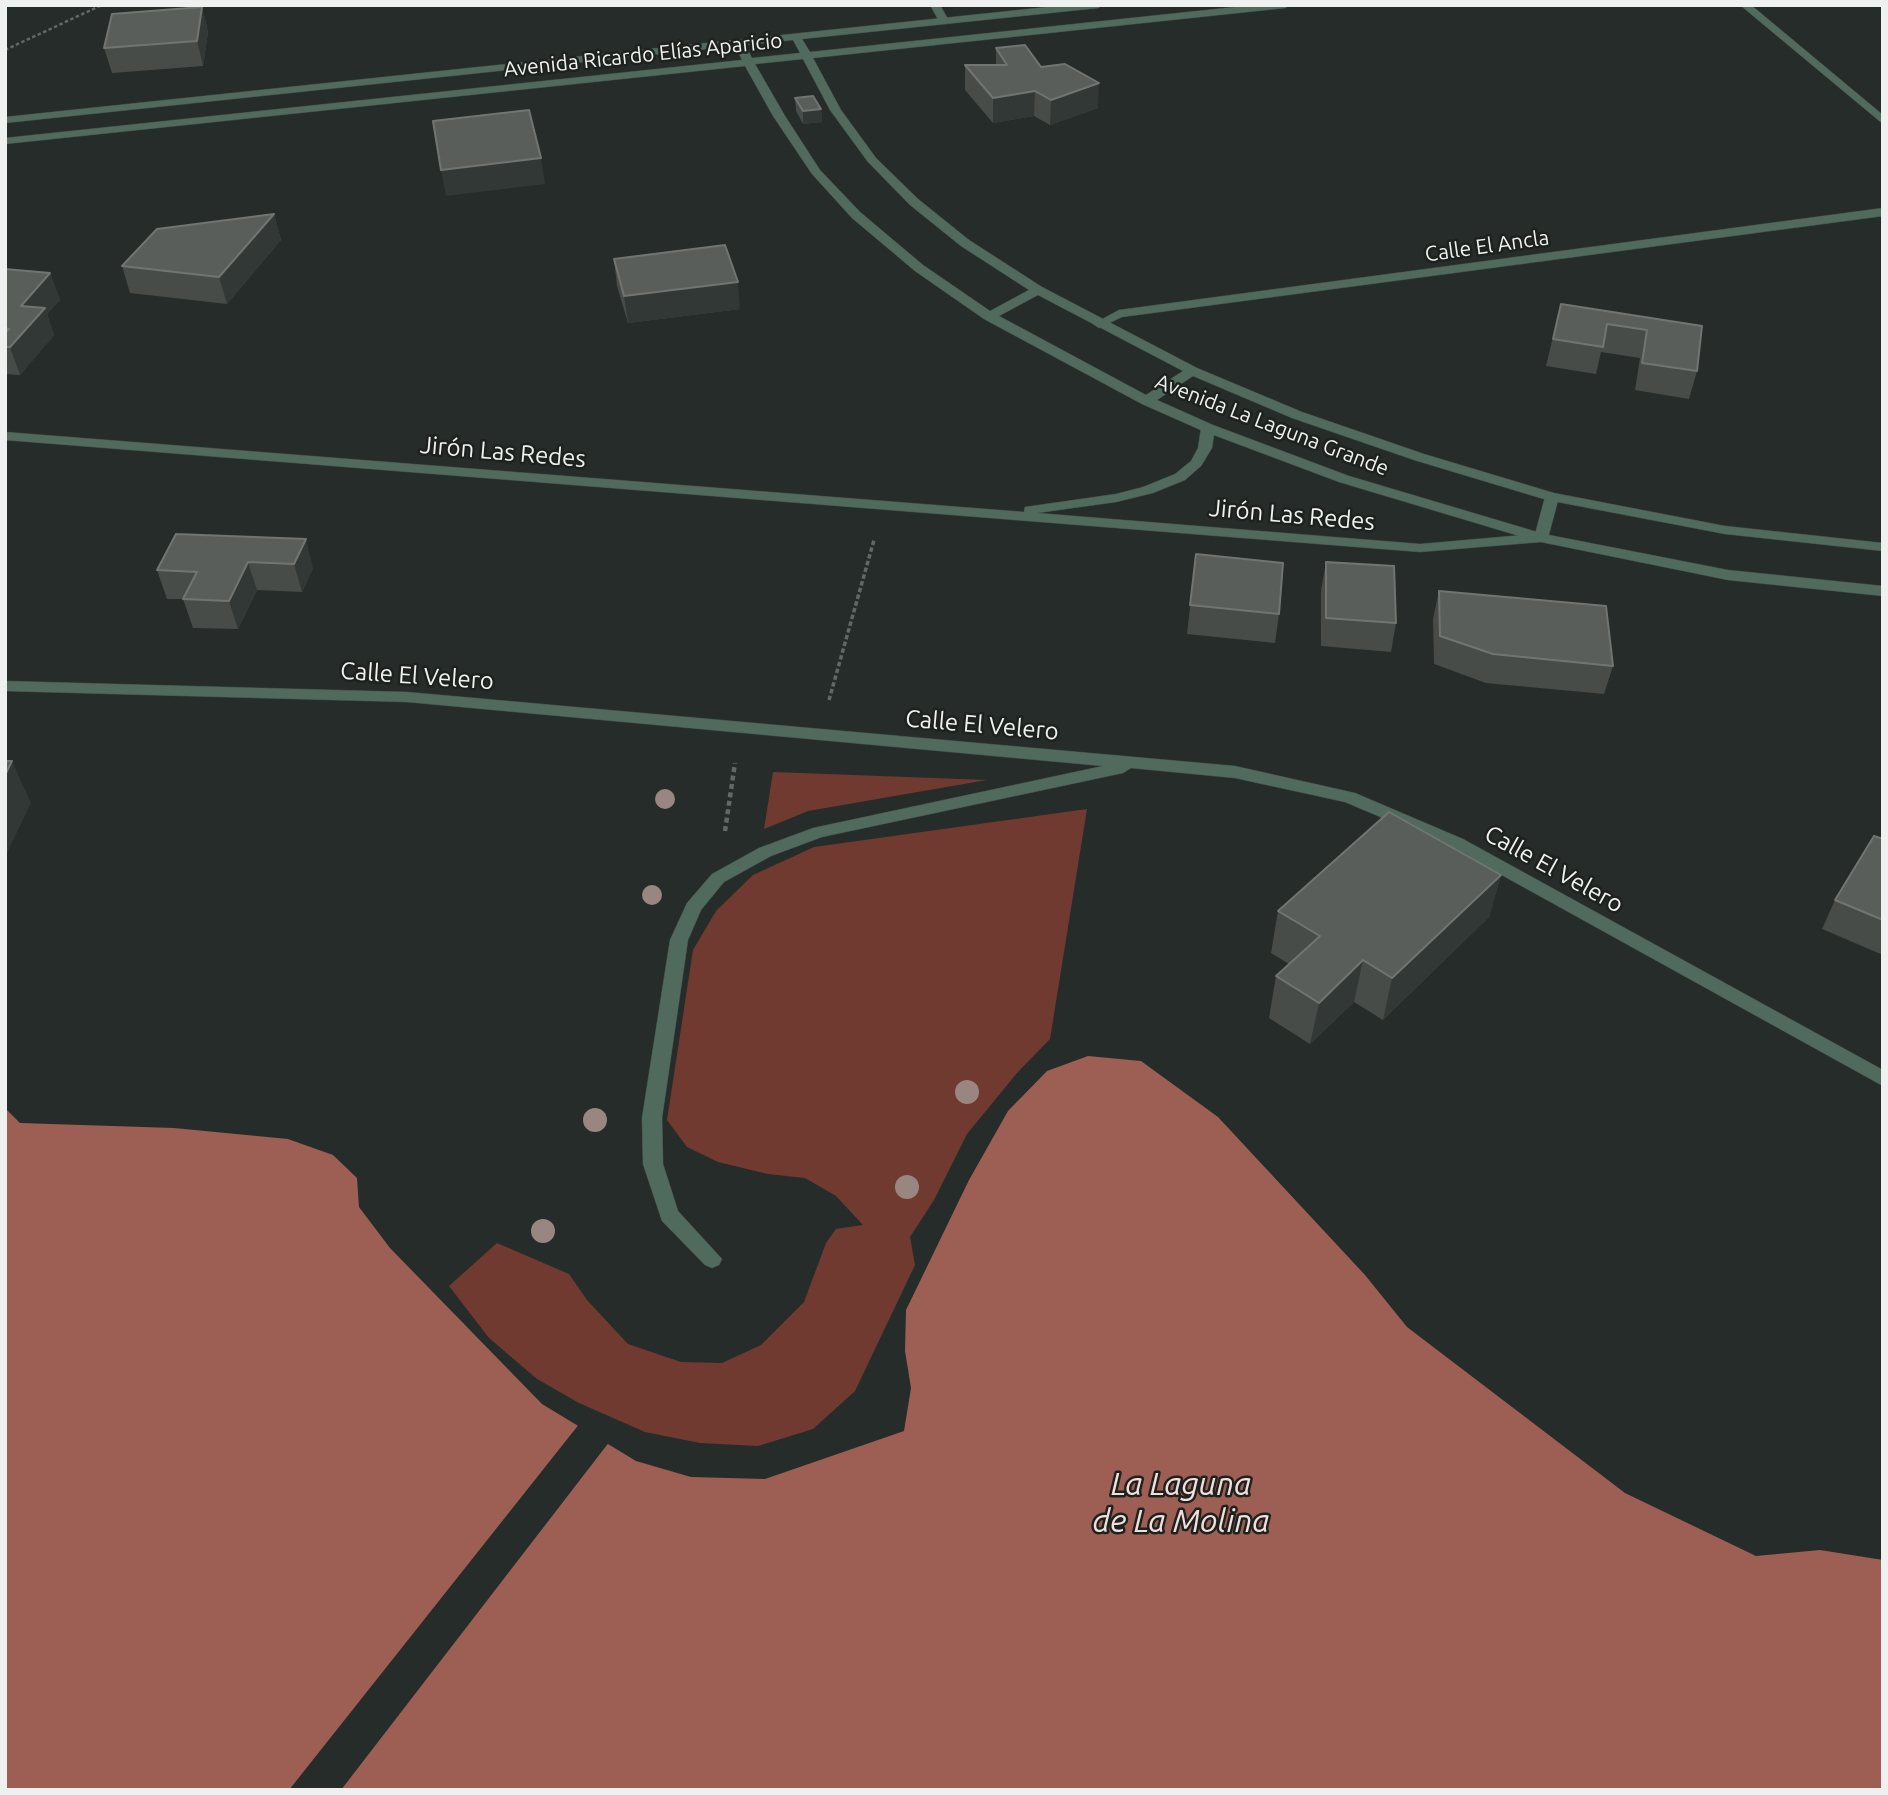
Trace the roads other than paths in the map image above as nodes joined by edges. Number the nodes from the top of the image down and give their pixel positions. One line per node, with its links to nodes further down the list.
1 (935, 5): 5 (street)
2 (1098, 5): 5 (street, Avenida Ricardo Elías Aparicio)
3 (1285, 5): 8 (street, Avenida Ricardo Elías Aparicio)
4 (1745, 5): 11 (street)
5 (944, 21): 6 (street, Avenida Ricardo Elías Aparicio)
6 (796, 37): 7 (street, Avenida Ricardo Elías Aparicio); 8 (street, Avenida La Laguna Grande)
7 (738, 43): 9 (street, Avenida La Laguna Grande); 10 (street, Avenida Ricardo Elías Aparicio)
8 (807, 57): 9 (street, Avenida Ricardo Elías Aparicio); 16 (street, Avenida La Laguna Grande)
9 (749, 63): 12 (street, Avenida Ricardo Elías Aparicio); 17 (street, Avenida La Laguna Grande)
10 (5, 120)
11 (1883, 121)
12 (5, 141)
13 (1883, 212): 14 (street, Calle El Ancla)
14 (1842, 218): 15 (street); 18 (street, Calle El Ancla)
15 (1883, 222)
16 (1038, 290): 17 (street); 18 (street, Avenida La Laguna Grande)
17 (989, 316): 20 (street, Avenida La Laguna Grande)
18 (1099, 324): 19 (street, Avenida La Laguna Grande)
19 (1192, 371): 20 (street); 23 (street, Avenida La Laguna Grande)
20 (1147, 401): 21 (street, Avenida La Laguna Grande)
21 (1208, 428): 24 (street, Jirón Las Redes); 25 (street, Avenida La Laguna Grande)
22 (5, 436): 24 (street, Jirón Las Redes)
23 (1552, 497): 25 (street); 26 (street, Avenida La Laguna Grande)
24 (998, 514): 25 (street, Jirón Las Redes)
25 (1541, 538): 27 (street, Avenida La Laguna Grande)
26 (1883, 547)
27 (1883, 591)
28 (5, 686): 29 (street, Calle El Velero)
29 (1140, 763): 30 (street, Calle El Velero); 31 (street)
30 (1883, 1079)
31 (712, 1259)

